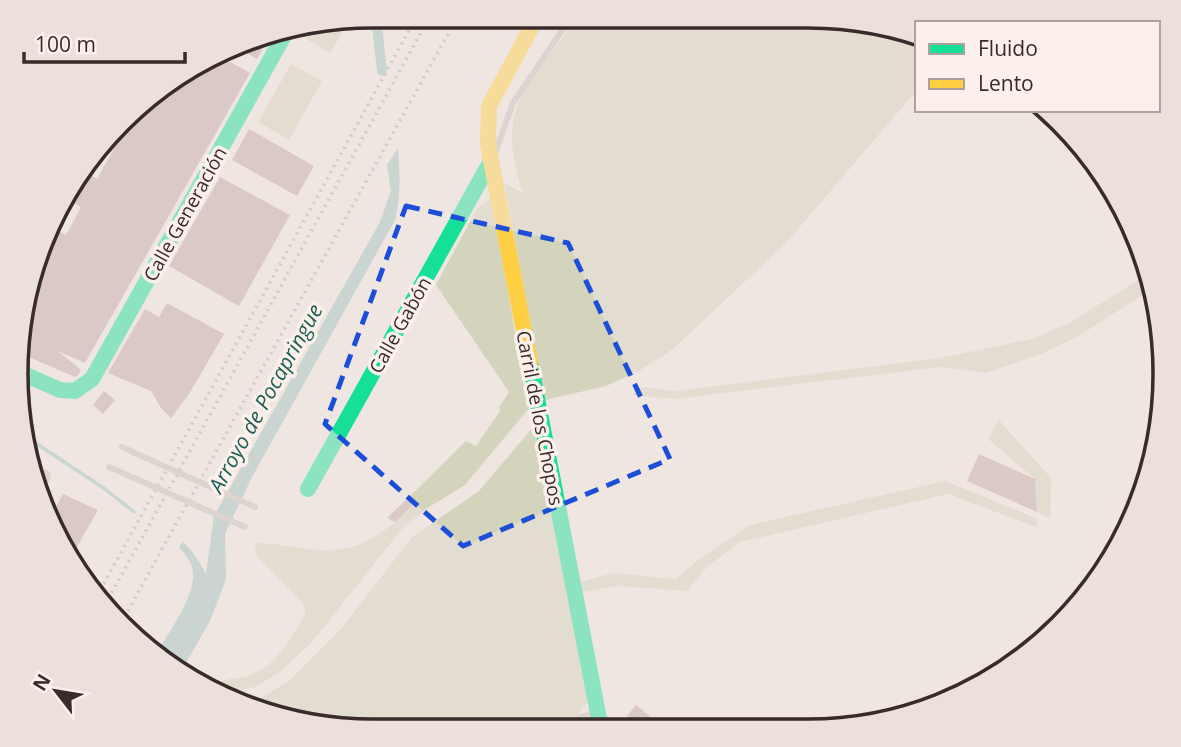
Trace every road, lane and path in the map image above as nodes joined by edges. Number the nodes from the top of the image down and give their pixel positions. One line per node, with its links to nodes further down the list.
1 (531, 28): 4 (street, Carril de los Chopos)
2 (564, 28): 4 (lane)
3 (281, 41): 5 (street, Calle Generación)
4 (491, 161): 8 (street, Calle Gabón); 11 (street, Carril de los Chopos)
5 (28, 376)
6 (122, 447): 9 (lane, bridge)
7 (109, 467): 10 (lane, bridge)
8 (308, 489)
9 (255, 507)
10 (245, 527)
11 (592, 719)

